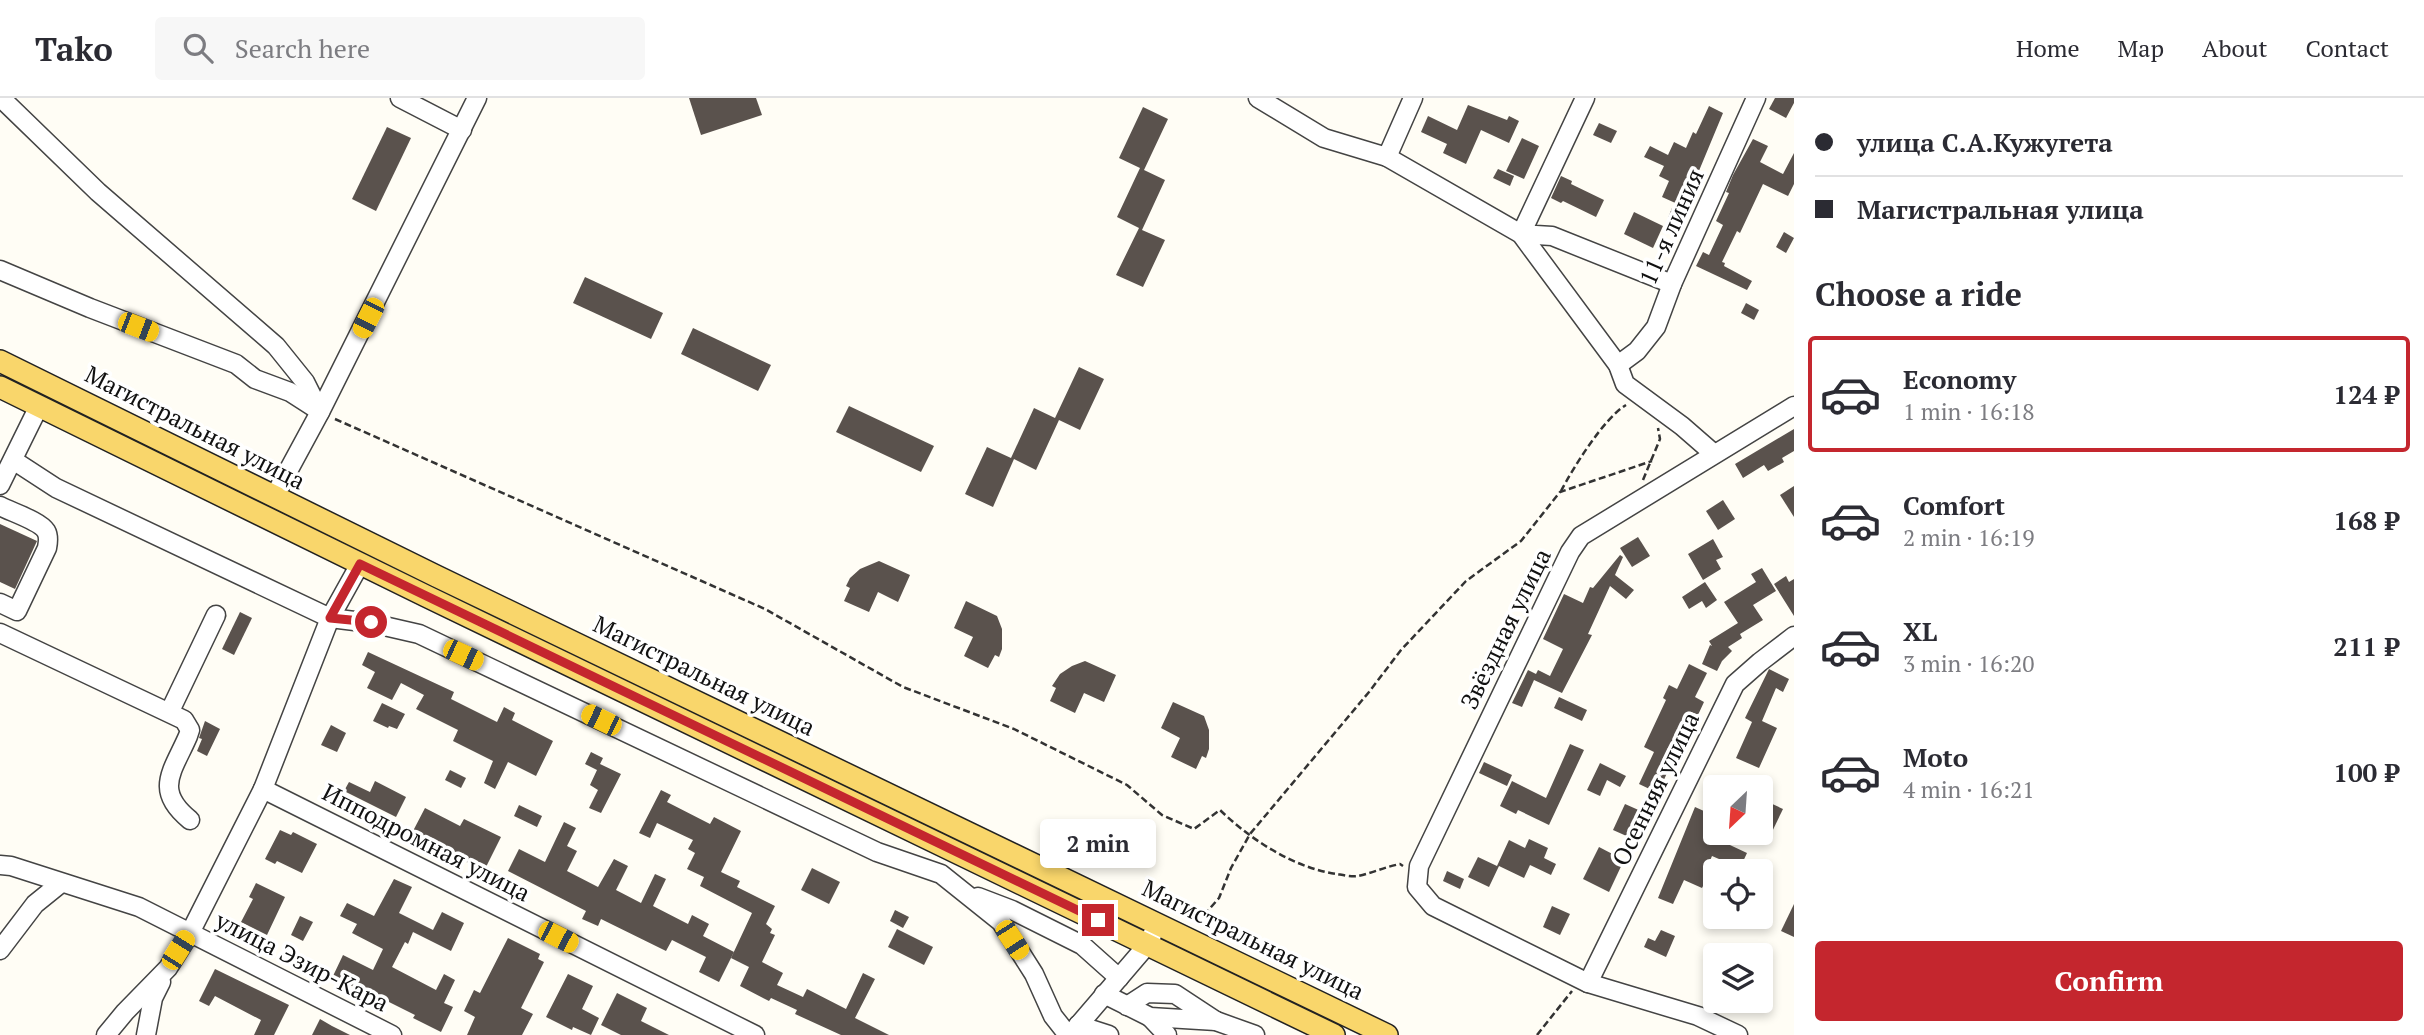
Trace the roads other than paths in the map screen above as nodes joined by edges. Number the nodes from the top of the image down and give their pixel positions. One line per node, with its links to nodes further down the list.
1 (1, 98): 19 (street)
2 (400, 98): 8 (street)
3 (477, 98): 8 (street)
4 (1258, 98): 9 (street)
5 (1413, 98): 9 (street)
6 (1585, 98): 10 (street)
7 (1756, 98): 12 (street, 11-я линия)
8 (462, 130): 19 (street)
9 (1387, 157): 10 (street)
10 (1521, 234): 12 (street); 14 (street)
11 (0, 270): 19 (street)
12 (1672, 284): 14 (street, 11-я линия)
13 (0, 361): 15 (main road, Магистральная улица)
14 (1618, 365): 20 (street)
15 (50, 385): 17 (main road); 23 (main road, Магистральная улица)
16 (0, 387): 17 (main road, Магистральная улица)
17 (39, 406): 21 (street); 25 (main road, Магистральная улица)
18 (1794, 407): 20 (street, Звёздная улица)
19 (320, 412): 23 (street)
20 (1713, 453): 44 (street, Звёздная улица)
21 (13, 460): 22 (street); 29 (street)
22 (0, 485)
23 (274, 497): 38 (main road, Магистральная улица)
24 (0, 506): 27 (street)
25 (360, 564): 29 (street); 40 (main road, Магистральная улица)
26 (0, 603): 27 (street)
27 (17, 611): 30 (street)
28 (216, 615): 32 (street)
29 (330, 618): 33 (street); 37 (street)
30 (3, 634): 32 (street)
31 (1794, 636): 44 (street, Осенняя улица)
32 (170, 711): 34 (street)
33 (263, 789): 39 (street); 53 (street, Ипподромная улица)
34 (190, 820)
35 (0, 865): 36 (street, улица Эзир-Кара)
36 (61, 883): 39 (street, улица Эзир-Кара); 41 (street)
37 (962, 891): 43 (street); 49 (street)
38 (1158, 923): 40 (street); 58 (main road, Магистральная улица)
39 (190, 933): 42 (street); 52 (street, улица Эзир-Кара)
40 (1148, 944): 43 (street); 57 (main road, Магистральная улица)
41 (0, 950)
42 (167, 968): 50 (street); 51 (street)
43 (1119, 978): 45 (street)
44 (1585, 981): 59 (street)
45 (1104, 994): 46 (street); 49 (street)
46 (1127, 1006): 47 (street); 48 (street)
47 (1150, 1017): 48 (street); 55 (street)
48 (1216, 1021): 56 (street)
49 (1072, 1032): 54 (street)
50 (106, 1035)
51 (146, 1035)
52 (392, 1035)
53 (755, 1035)
54 (1109, 1035)
55 (1167, 1035)
56 (1255, 1035)
57 (1334, 1035)
58 (1387, 1035)
59 (1738, 1035)

